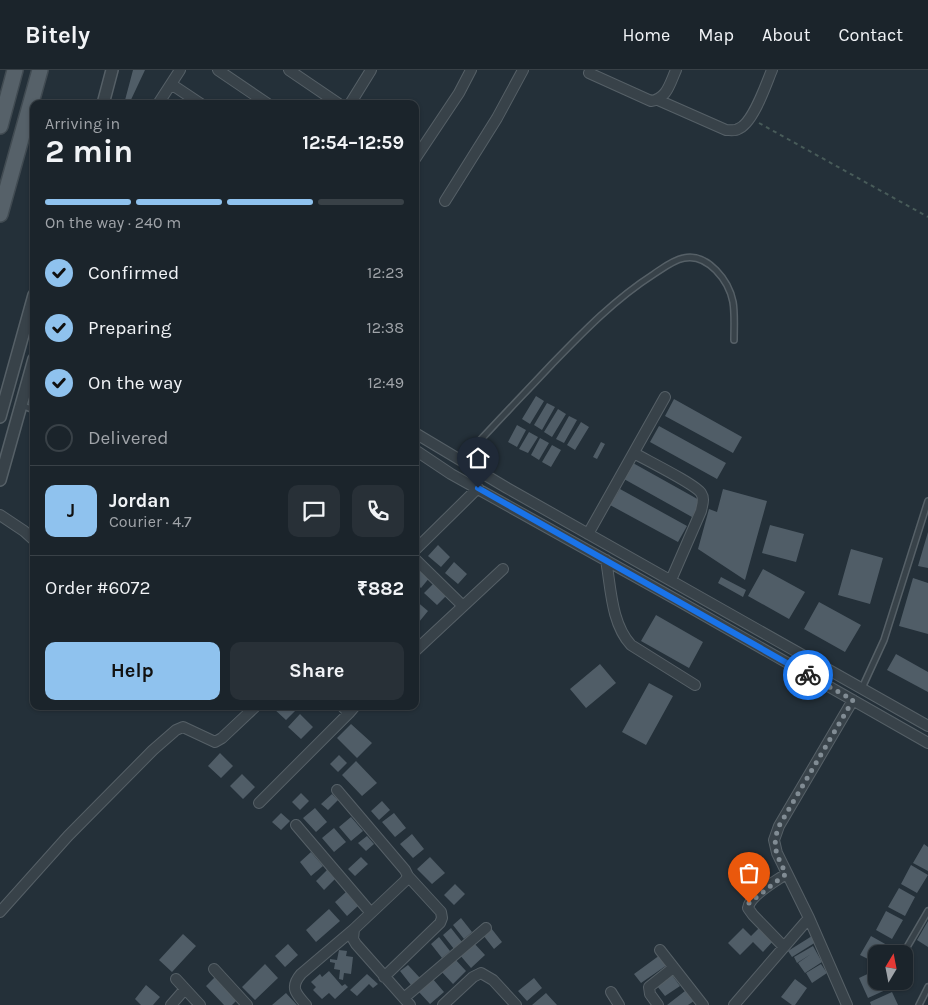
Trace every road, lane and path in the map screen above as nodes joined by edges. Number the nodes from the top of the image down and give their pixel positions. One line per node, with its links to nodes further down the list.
1 (16, 70): 24 (main road)
2 (40, 70): 14 (main road)
3 (112, 70): 15 (street)
4 (180, 70): 13 (street)
5 (218, 70): 18 (street)
6 (289, 70): 19 (street)
7 (471, 70): 25 (street)
8 (523, 70): 26 (street)
9 (676, 70): 21 (street)
10 (772, 70): 23 (street)
11 (366, 72): 20 (street)
12 (589, 72): 21 (street)
13 (171, 84): 16 (street); 17 (street)
14 (32, 100)
15 (104, 100)
16 (161, 100)
17 (195, 100)
18 (262, 100)
19 (333, 100)
20 (352, 100)
21 (658, 100): 23 (street)
22 (30, 106): 27 (main road)
23 (750, 118): 28 (path)
24 (0, 126)
25 (419, 150)
26 (445, 202)
27 (0, 214)
28 (928, 217)
29 (30, 309): 35 (street)
30 (734, 340): 39 (lane)
31 (30, 372): 33 (street)
32 (665, 397): 38 (street)
33 (21, 405): 34 (lane); 40 (street)
34 (30, 408)
35 (0, 417)
36 (419, 435): 39 (street)
37 (419, 452): 41 (street)
38 (634, 453): 44 (street); 50 (street)
39 (460, 461): 44 (street)
40 (0, 480)
41 (478, 488): 46 (street); 47 (street)
42 (928, 501): 54 (lane)
43 (0, 515): 45 (street)
44 (588, 534): 50 (street)
45 (30, 536)
46 (419, 546)
47 (606, 560): 53 (street); 55 (street)
48 (419, 563): 51 (street)
49 (504, 569): 51 (street)
50 (671, 580): 54 (street)
51 (463, 606): 52 (street)
52 (419, 647)
53 (695, 685)
54 (862, 688): 58 (street)
55 (853, 700): 59 (street); 63 (street)
56 (252, 710): 66 (street)
57 (347, 710): 61 (street)
58 (928, 726)
59 (928, 743)
60 (337, 790): 64 (street)
61 (259, 803)
62 (296, 825): 67 (street)
63 (786, 874): 68 (street); 72 (street)
64 (408, 876): 67 (street); 76 (street)
65 (928, 910): 71 (lane)
66 (0, 912)
67 (371, 913): 70 (street)
68 (809, 918): 72 (street); 92 (street)
69 (486, 928): 81 (street)
70 (354, 929): 76 (street); 85 (street)
71 (908, 945)
72 (784, 947): 91 (street)
73 (660, 950): 74 (street)
74 (673, 968): 89 (street); 90 (street)
75 (214, 969): 84 (street)
76 (384, 977): 81 (street)
77 (176, 979): 79 (street)
78 (928, 987): 93 (lane)
79 (185, 989): 82 (street); 83 (street)
80 (611, 992): 88 (street)
81 (407, 1002)
82 (171, 1005)
83 (200, 1005)
84 (247, 1005)
85 (306, 1005)
86 (443, 1005): 87 (street)
87 (516, 1005)
88 (619, 1005)
89 (658, 1005)
90 (703, 1005)
91 (734, 1005)
92 (847, 1005)
93 (919, 1005)

